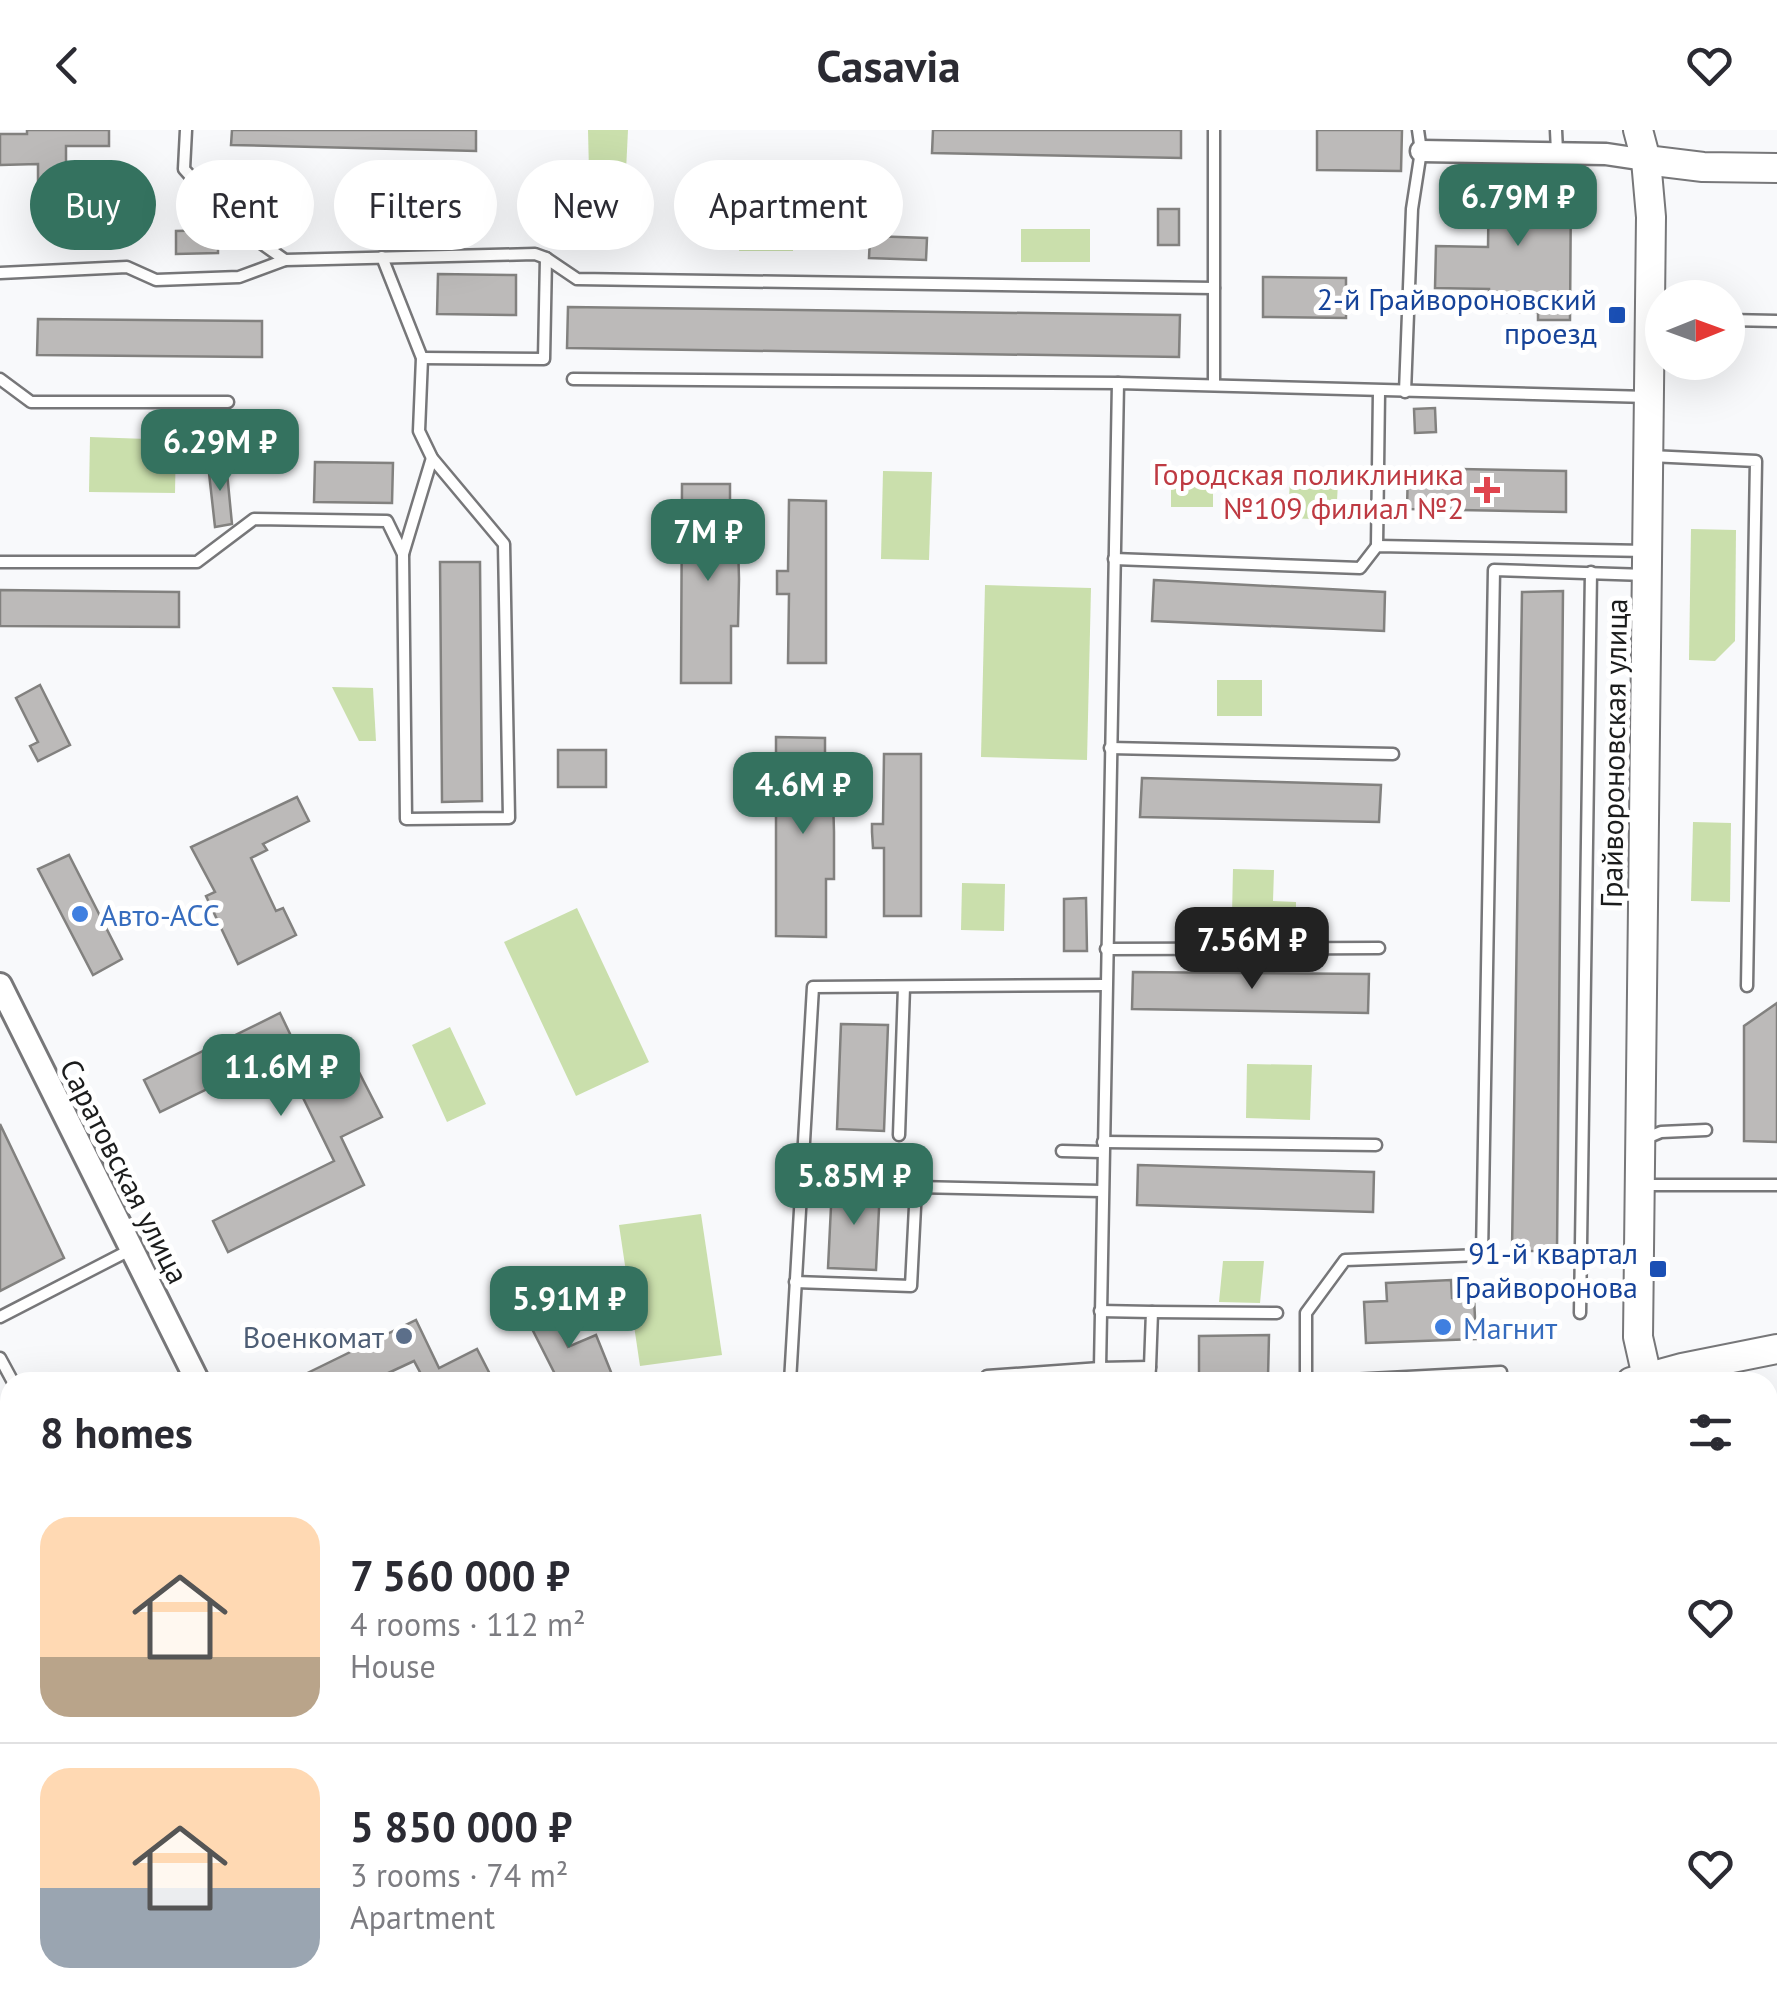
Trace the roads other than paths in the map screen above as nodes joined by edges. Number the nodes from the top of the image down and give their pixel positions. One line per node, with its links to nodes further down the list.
1 (186, 130): 11 (lane)
2 (1214, 130): 13 (lane)
3 (1556, 130): 6 (lane)
4 (1638, 130): 7 (main road, Грайвороновская улица)
5 (1420, 141): 6 (street); 22 (lane)
6 (1557, 152): 7 (street)
7 (1646, 160): 8 (main road); 23 (main road, Грайвороновская улица)
8 (1777, 168)
9 (382, 256): 10 (lane); 11 (lane); 16 (lane)
10 (546, 258): 13 (lane); 16 (lane)
11 (285, 260): 12 (lane)
12 (0, 273)
13 (1214, 288): 20 (lane)
14 (1745, 321): 15 (lane)
15 (1777, 322)
16 (422, 358): 26 (lane)
17 (0, 379): 24 (lane)
18 (573, 379): 19 (lane)
19 (1118, 383): 20 (lane); 29 (lane)
20 (1214, 384): 21 (lane)
21 (1379, 392): 22 (lane); 27 (lane)
22 (1406, 392): 23 (lane)
23 (1650, 397): 25 (main road, Грайвороновская улица)
24 (228, 402)
25 (1649, 456): 31 (main road, Грайвороновская улица); 39 (lane)
26 (432, 458): 28 (lane); 28 (lane)
27 (1377, 546): 29 (lane); 31 (lane)
28 (403, 554): 30 (lane)
29 (1114, 559): 33 (lane)
30 (0, 562)
31 (1648, 563): 32 (lane); 43 (main road, Грайвороновская улица)
32 (1591, 572): 57 (lane); 66 (lane)
33 (1110, 748): 34 (lane); 36 (lane)
34 (1393, 754)
35 (1379, 948): 36 (lane)
36 (1106, 949): 37 (lane)
37 (1105, 985): 40 (lane); 45 (lane)
38 (0, 986): 52 (street, Саратовская улица)
39 (1746, 986)
40 (904, 987): 42 (lane); 47 (lane)
41 (1706, 1130): 43 (lane)
42 (899, 1135)
43 (1641, 1140): 48 (main road, Грайвороновская улица)
44 (1376, 1145): 45 (lane)
45 (1102, 1147): 46 (lane); 51 (lane)
46 (1062, 1152)
47 (802, 1157): 50 (lane); 53 (lane)
48 (1640, 1185): 49 (lane); 67 (main road, Грайвороновская улица)
49 (1777, 1185)
50 (916, 1187): 51 (lane); 53 (lane)
51 (1102, 1191): 54 (lane)
52 (131, 1249): 58 (lane); 62 (street, Саратовская улица)
53 (796, 1282): 63 (lane)
54 (1100, 1311): 55 (lane); 61 (lane)
55 (1152, 1312): 56 (lane); 60 (lane)
56 (1277, 1313)
57 (1580, 1313)
58 (0, 1317)
59 (1777, 1350): 68 (main road)
60 (1150, 1367): 61 (lane); 65 (lane)
61 (1100, 1368): 64 (lane)
62 (193, 1372)
63 (791, 1372)
64 (1044, 1372)
65 (1150, 1372)
66 (1309, 1372)
67 (1641, 1372)
68 (1681, 1372)

